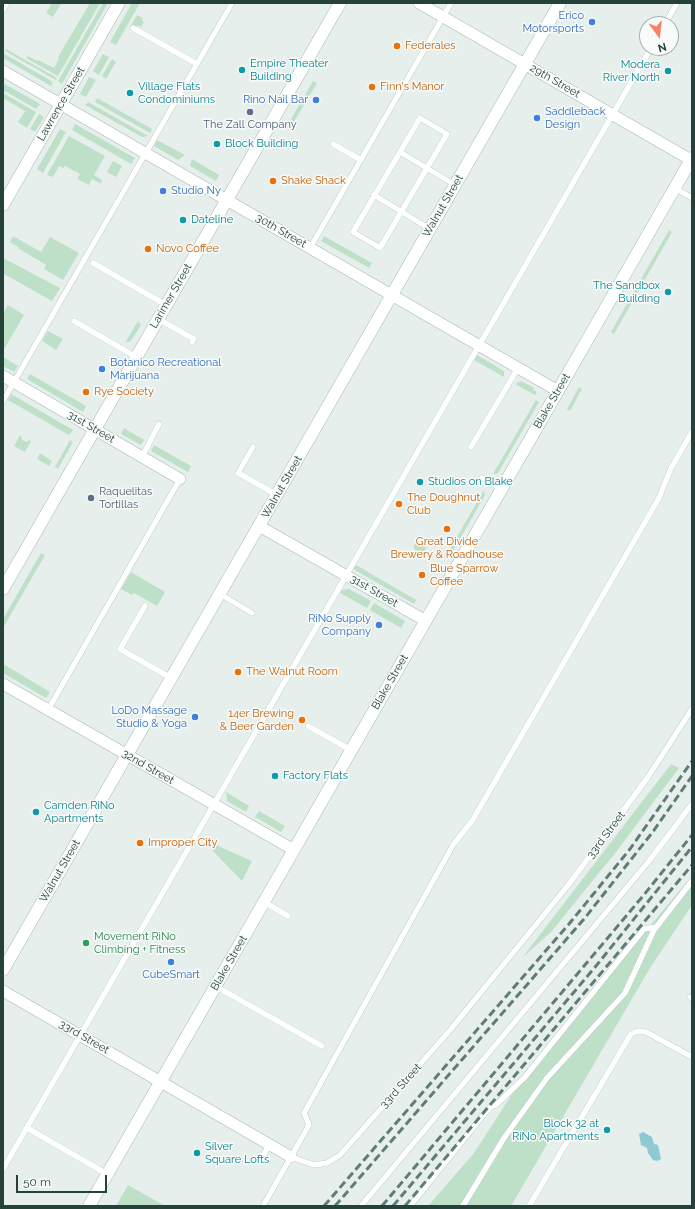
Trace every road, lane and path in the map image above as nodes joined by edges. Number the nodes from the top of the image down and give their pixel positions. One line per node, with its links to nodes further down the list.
1 (7, 3): 9 (lane)
2 (119, 3): 17 (street, Lawrence Street)
3 (232, 3): 14 (lane)
4 (340, 3): 29 (street, Larimer Street)
5 (419, 3): 11 (street, 29th Street)
6 (451, 3): 11 (lane)
7 (560, 3): 15 (street, Walnut Street)
8 (677, 3): 10 (lane)
9 (3, 10)
10 (670, 16)
11 (444, 17): 15 (street, 29th Street); 23 (lane)
12 (133, 28): 14 (lane)
13 (646, 56): 18 (lane)
14 (197, 64): 21 (lane)
15 (525, 64): 18 (street, 29th Street); 25 (street, Walnut Street)
16 (3, 71): 17 (street, 30th Street)
17 (61, 104): 21 (street, 30th Street); 30 (street, Lawrence Street)
18 (612, 115): 22 (street, 29th Street); 40 (lane)
19 (333, 144): 23 (lane)
20 (400, 152): 24 (lane); 24 (lane); 27 (lane)
21 (146, 153): 29 (street, 30th Street); 44 (lane)
22 (691, 159): 26 (street, Blake Street)
23 (361, 160): 33 (lane)
24 (427, 168): 25 (lane); 31 (lane)
25 (455, 185): 32 (street, Walnut Street)
26 (675, 188): 28 (lane); 45 (street, Blake Street)
27 (374, 195): 31 (lane); 31 (lane)
28 (692, 198)
29 (227, 200): 33 (street, 30th Street); 36 (street, Larimer Street)
30 (3, 204)
31 (401, 211): 32 (lane)
32 (430, 229): 35 (street, Walnut Street)
33 (310, 248): 35 (street, 30th Street)
34 (93, 263): 36 (lane)
35 (392, 295): 40 (street, 30th Street); 56 (street, Walnut Street)
36 (166, 305): 37 (street, Larimer Street)
37 (158, 319): 39 (lane); 41 (street, Larimer Street)
38 (74, 321): 41 (lane)
39 (192, 342)
40 (479, 345): 42 (street, 30th Street); 58 (lane)
41 (136, 357): 48 (street, Larimer Street)
42 (518, 368): 45 (street, 30th Street); 51 (lane)
43 (3, 376): 44 (street, 31st Street)
44 (14, 382): 46 (lane); 48 (street, 31st Street)
45 (558, 390): 55 (street, Blake Street)
46 (3, 401)
47 (159, 424): 52 (lane)
48 (95, 429): 52 (street, 31st Street); 59 (street, Larimer Street)
49 (692, 432): 87 (lane)
50 (253, 447): 56 (lane)
51 (471, 447)
52 (142, 457): 54 (street, 31st Street)
53 (482, 478): 55 (lane)
54 (180, 479): 67 (lane)
55 (502, 488): 63 (street, Blake Street)
56 (277, 495): 57 (street, Walnut Street)
57 (259, 526): 58 (street, 31st Street); 60 (street, Walnut Street)
58 (346, 575): 63 (street, 31st Street); 71 (lane)
59 (3, 588)
60 (220, 594): 62 (lane); 64 (street, Walnut Street)
61 (145, 606): 64 (lane)
62 (252, 613)
63 (426, 621): 69 (street, Blake Street)
64 (171, 678): 70 (street, Walnut Street)
65 (3, 684): 67 (street, 32nd Street)
66 (692, 709): 87 (lane, 33rd Street)
67 (48, 710): 70 (street, 32nd Street)
68 (308, 726): 69 (lane)
69 (351, 750): 73 (street, Blake Street)
70 (127, 755): 71 (street, 32nd Street); 78 (street, Walnut Street)
71 (214, 804): 73 (street, 32nd Street); 81 (lane)
72 (692, 804): 93 (lane)
73 (294, 850): 75 (street, Blake Street)
74 (692, 882): 77 (lane)
75 (264, 902): 76 (lane); 79 (street, Blake Street)
76 (288, 916)
77 (656, 927): 94 (lane); 95 (lane)
78 (3, 970)
79 (215, 986): 82 (lane); 84 (street, Blake Street)
80 (3, 991): 81 (street, 33rd Street)
81 (80, 1035): 84 (street, 33rd Street); 85 (lane)
82 (322, 1046)
83 (692, 1057): 96 (lane)
84 (161, 1081): 86 (street, 33rd Street); 90 (street, Blake Street)
85 (27, 1128): 89 (lane); 90 (lane)
86 (270, 1144): 87 (street, 33rd Street); 88 (lane)
87 (291, 1157): 92 (lane)
88 (261, 1158)
89 (3, 1169)
90 (107, 1174): 91 (street, Blake Street)
91 (89, 1206)
92 (263, 1206)
93 (361, 1206)
94 (410, 1206)
95 (463, 1206)
96 (530, 1206)

